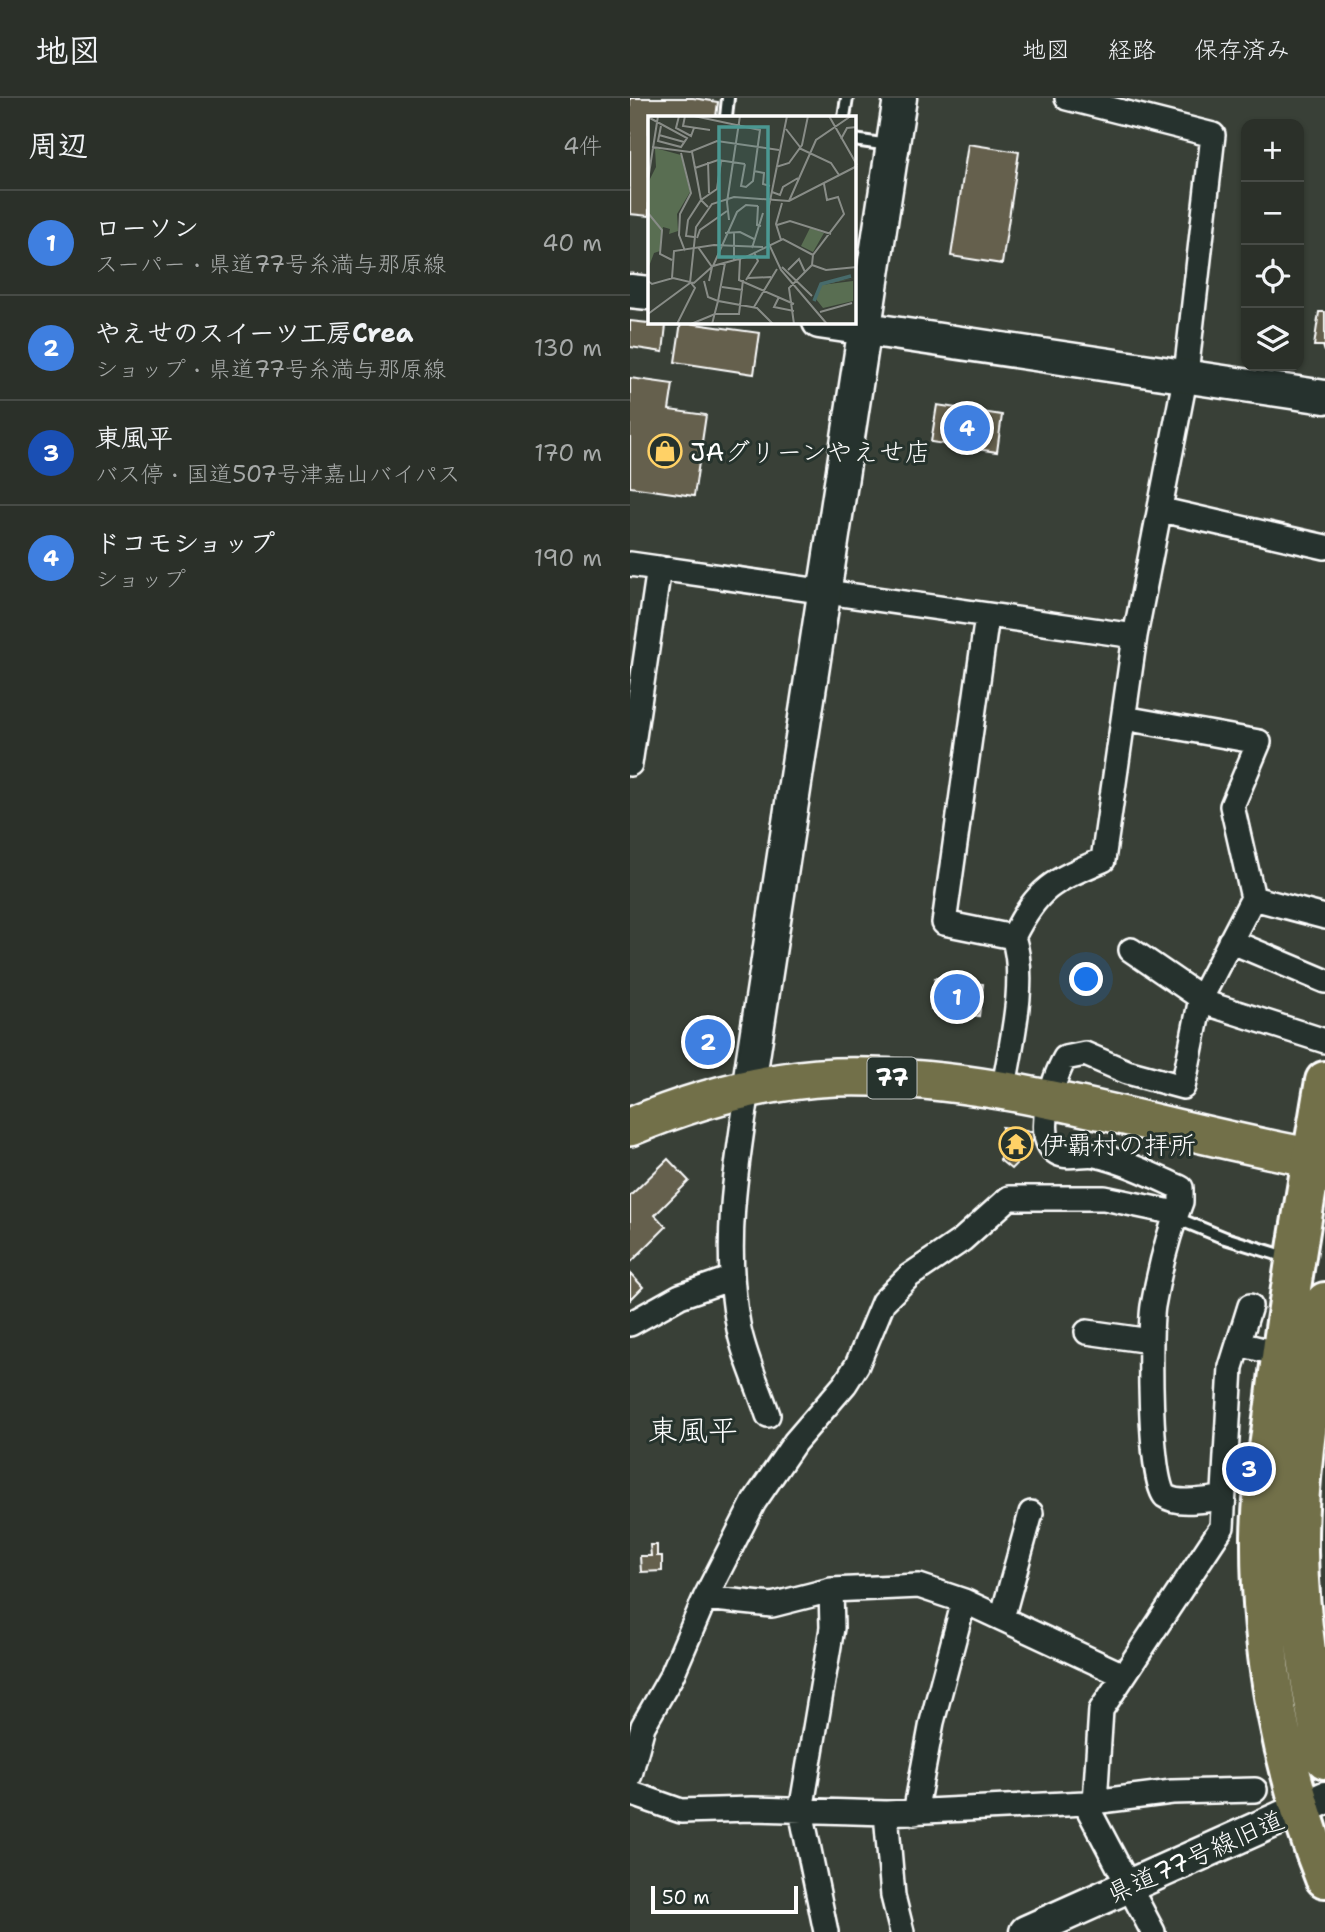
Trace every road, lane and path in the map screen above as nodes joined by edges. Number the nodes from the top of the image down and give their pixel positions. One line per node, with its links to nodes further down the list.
1 (728, 98): 5 (lane)
2 (847, 98): 6 (lane)
3 (900, 98): 8 (street)
4 (1067, 98): 13 (street)
5 (726, 116)
6 (844, 116)
7 (856, 140): 8 (lane)
8 (892, 146): 12 (street)
9 (630, 291): 10 (street)
10 (648, 293)
11 (829, 324): 12 (street)
12 (866, 331): 13 (street); 19 (street)
13 (1186, 374): 14 (street); 15 (street)
14 (1325, 397)
15 (1162, 510): 16 (street); 21 (street)
16 (1325, 547)
17 (630, 564): 18 (street)
18 (659, 568): 19 (street); 23 (street)
19 (826, 590): 20 (street); 33 (street)
20 (986, 616): 21 (street); 26 (street)
21 (1135, 636): 22 (street)
22 (1124, 718): 24 (street); 26 (street)
23 (630, 764)
24 (1253, 898): 25 (street); 27 (street)
25 (1325, 917)
26 (1013, 937): 34 (street)
27 (1230, 941): 29 (street); 30 (street)
28 (1131, 950): 30 (street)
29 (1325, 981)
30 (1201, 998): 31 (street); 35 (street)
31 (1325, 1041)
32 (1325, 1081): 37 (highway)
33 (748, 1090): 34 (main road, 77); 36 (main road, 77); 40 (street)
34 (1003, 1093): 35 (main road, 77)
35 (1049, 1101): 37 (main road, 77); 38 (street)
36 (630, 1127)
37 (1319, 1159): 39 (highway)
38 (1176, 1216): 39 (lane); 45 (street); 52 (street)
39 (1296, 1260): 47 (highway)
40 (732, 1278): 43 (street); 48 (street)
41 (1325, 1302): 55 (highway)
42 (1250, 1306): 46 (street)
43 (630, 1324)
44 (1087, 1332): 45 (street)
45 (1150, 1340): 49 (street)
46 (1239, 1344): 47 (street); 49 (street)
47 (1280, 1354): 62 (highway)
48 (768, 1415)
49 (1223, 1498): 56 (street)
50 (1031, 1513): 54 (street)
51 (831, 1590): 52 (street); 53 (street); 63 (street)
52 (705, 1598): 58 (street)
53 (964, 1601): 54 (street); 65 (street)
54 (1002, 1618): 56 (street)
55 (1314, 1632): 57 (highway)
56 (1123, 1675): 61 (street)
57 (1325, 1759)
58 (630, 1775)
59 (1255, 1790): 61 (street)
60 (630, 1793): 63 (street)
61 (1090, 1802): 65 (street); 67 (street)
62 (1312, 1804): 66 (highway); 67 (street, 県道77号線旧道)
63 (801, 1811): 64 (street); 68 (street)
64 (886, 1813): 65 (street); 69 (street)
65 (915, 1813)
66 (1325, 1878)
67 (1129, 1885): 70 (street, 県道77号線旧道); 71 (street)
68 (825, 1932)
69 (902, 1932)
70 (1026, 1932)
71 (1153, 1932)

